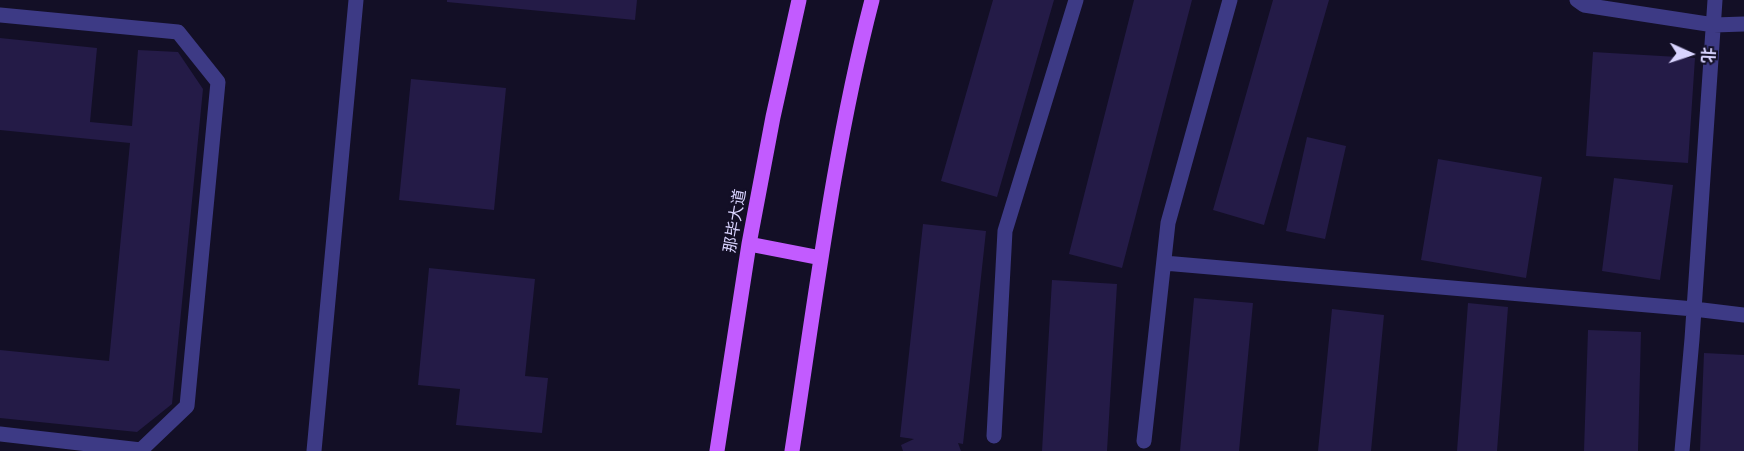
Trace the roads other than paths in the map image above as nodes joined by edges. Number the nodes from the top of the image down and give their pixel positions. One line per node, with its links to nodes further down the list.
1 (353, 0): 19 (street)
2 (799, 0): 11 (main road, 那毕大道)
3 (872, 0): 12 (main road)
4 (1076, 0): 17 (street)
5 (1230, 0): 13 (street)
6 (1577, 0): 10 (street)
7 (1715, 0): 10 (street)
8 (0, 15): 16 (street)
9 (1744, 24): 10 (street)
10 (1713, 25): 14 (street)
11 (748, 244): 12 (main road); 20 (main road, 那毕大道)
12 (821, 258): 21 (main road)
13 (1164, 263): 14 (street); 18 (street)
14 (1695, 309): 15 (street); 22 (street)
15 (1744, 315)
16 (0, 434)
17 (994, 436)
18 (1144, 441)
19 (314, 451)
20 (717, 451)
21 (792, 451)
22 (1682, 451)

